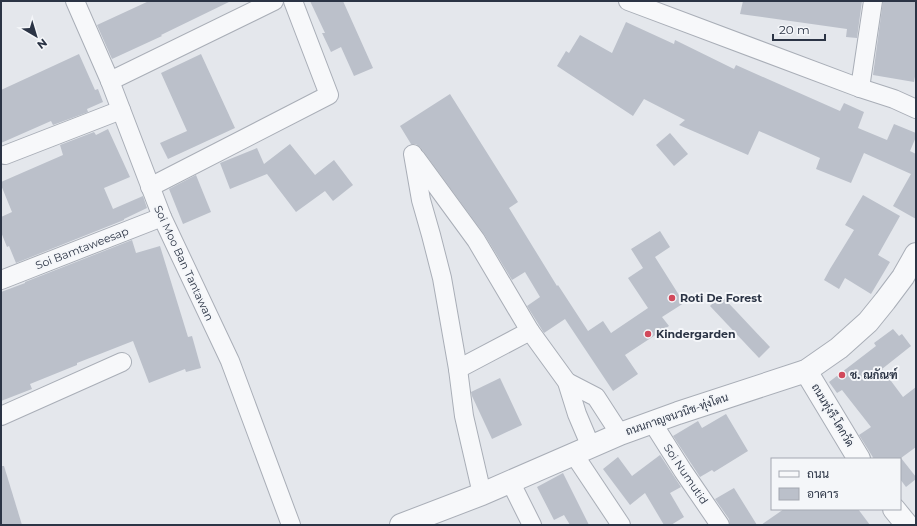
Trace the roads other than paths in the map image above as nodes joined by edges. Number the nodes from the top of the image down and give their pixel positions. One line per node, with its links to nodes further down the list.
1 (75, 1): 6 (street, Soi Moo Ban Tantawan)
2 (274, 1): 6 (street)
3 (293, 1): 11 (street)
4 (628, 1): 7 (street)
5 (873, 1): 7 (street)
6 (110, 81): 9 (street, Soi Moo Ban Tantawan)
7 (860, 88): 8 (street)
8 (916, 109)
9 (121, 110): 10 (street); 11 (street, Soi Moo Ban Tantawan)
10 (5, 155)
11 (150, 187): 12 (street, Soi Moo Ban Tantawan)
12 (162, 217): 14 (street, Soi Bamtaweesap); 29 (street, Soi Moo Ban Tantawan)
13 (916, 254): 18 (street, ถนนกาญจนวนิช-ทุ่งโดน)
14 (1, 280)
15 (530, 331): 17 (street); 17 (street); 19 (street)
16 (122, 362): 20 (street)
17 (458, 369): 26 (street)
18 (806, 371): 21 (street, ถนนกาญจนวนิช-ทุ่งโดน); 24 (street, ถนนทุ่งรี-โคกวัด)
19 (567, 382): 22 (street); 23 (street)
20 (1, 416)
21 (652, 422): 22 (street, ถนนกาญจนวนิช-ทุ่งโดน); 32 (street, Soi Numutid)
22 (620, 434): 23 (street, ถนนกาญจนวนิช-ทุ่งโดน)
23 (582, 450): 25 (street, ถนนกาญจนวนิช-ทุ่งโดน); 31 (street)
24 (858, 458)
25 (510, 481): 26 (street, ถนนกาญจนวนิช-ทุ่งโดน); 30 (street)
26 (482, 494): 28 (street, ถนนกาญจนวนิช-ทุ่งโดน)
27 (895, 510): 33 (street)
28 (405, 524)
29 (291, 525)
30 (532, 525)
31 (621, 525)
32 (720, 525)
33 (907, 525)

